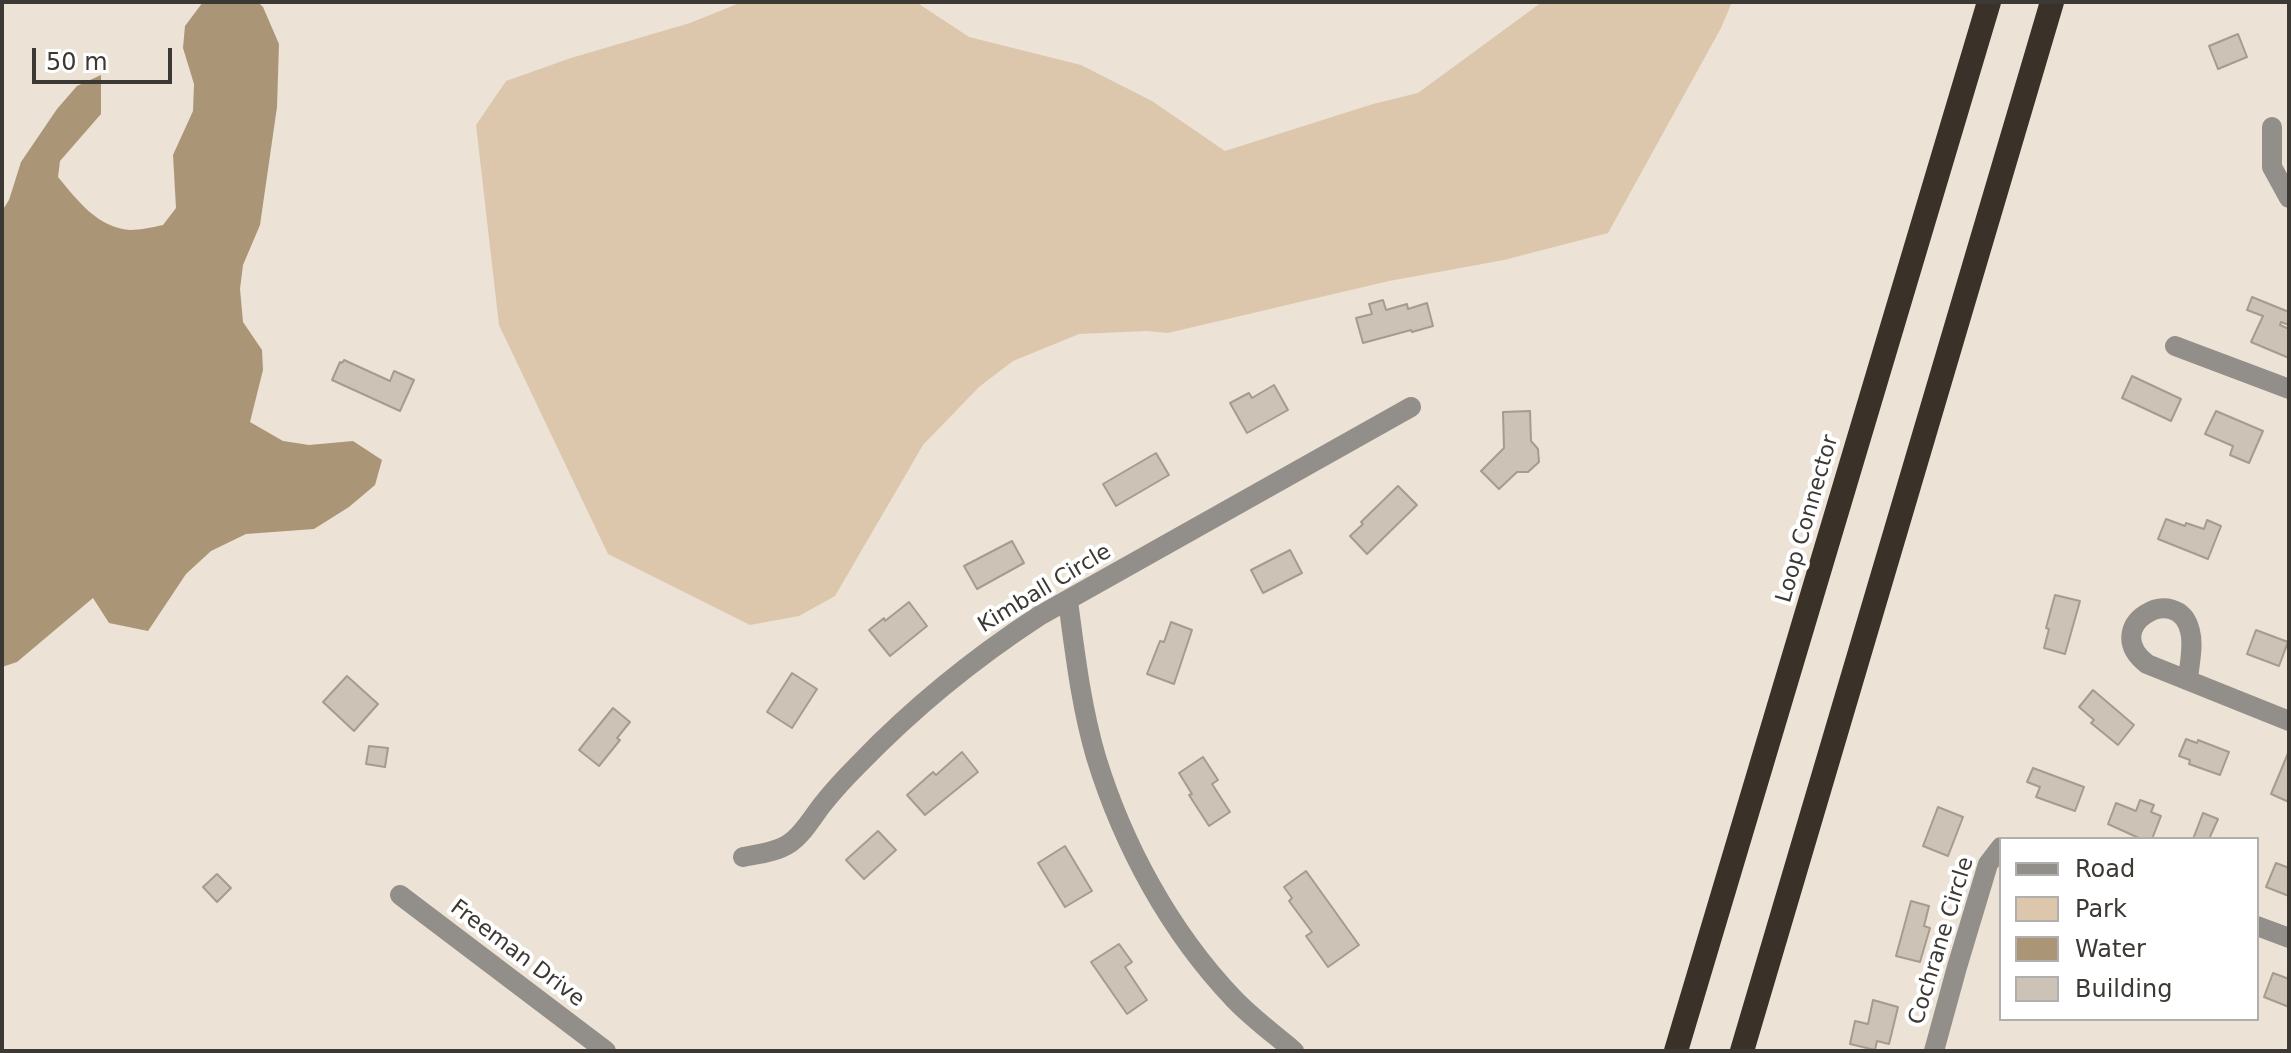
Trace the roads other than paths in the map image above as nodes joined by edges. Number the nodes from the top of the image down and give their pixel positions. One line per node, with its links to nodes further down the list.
1 (1989, 2): 18 (highway, Loop Connector)
2 (2052, 2): 19 (highway)
3 (2272, 127): 4 (street)
4 (2289, 198)
5 (2175, 346): 6 (street)
6 (2289, 389)
7 (1411, 407): 8 (street, Kimball Circle)
8 (1068, 601): 12 (street, Kimball Circle); 17 (street)
9 (2188, 680): 10 (street)
10 (2289, 721)
11 (1999, 850): 20 (street, Cochrane Circle)
12 (743, 857)
13 (400, 895): 16 (street, Freeman Drive)
14 (2259, 927): 15 (street)
15 (2289, 938)
16 (606, 1051)
17 (1294, 1051)
18 (1676, 1051)
19 (1742, 1051)
20 (1934, 1051)

